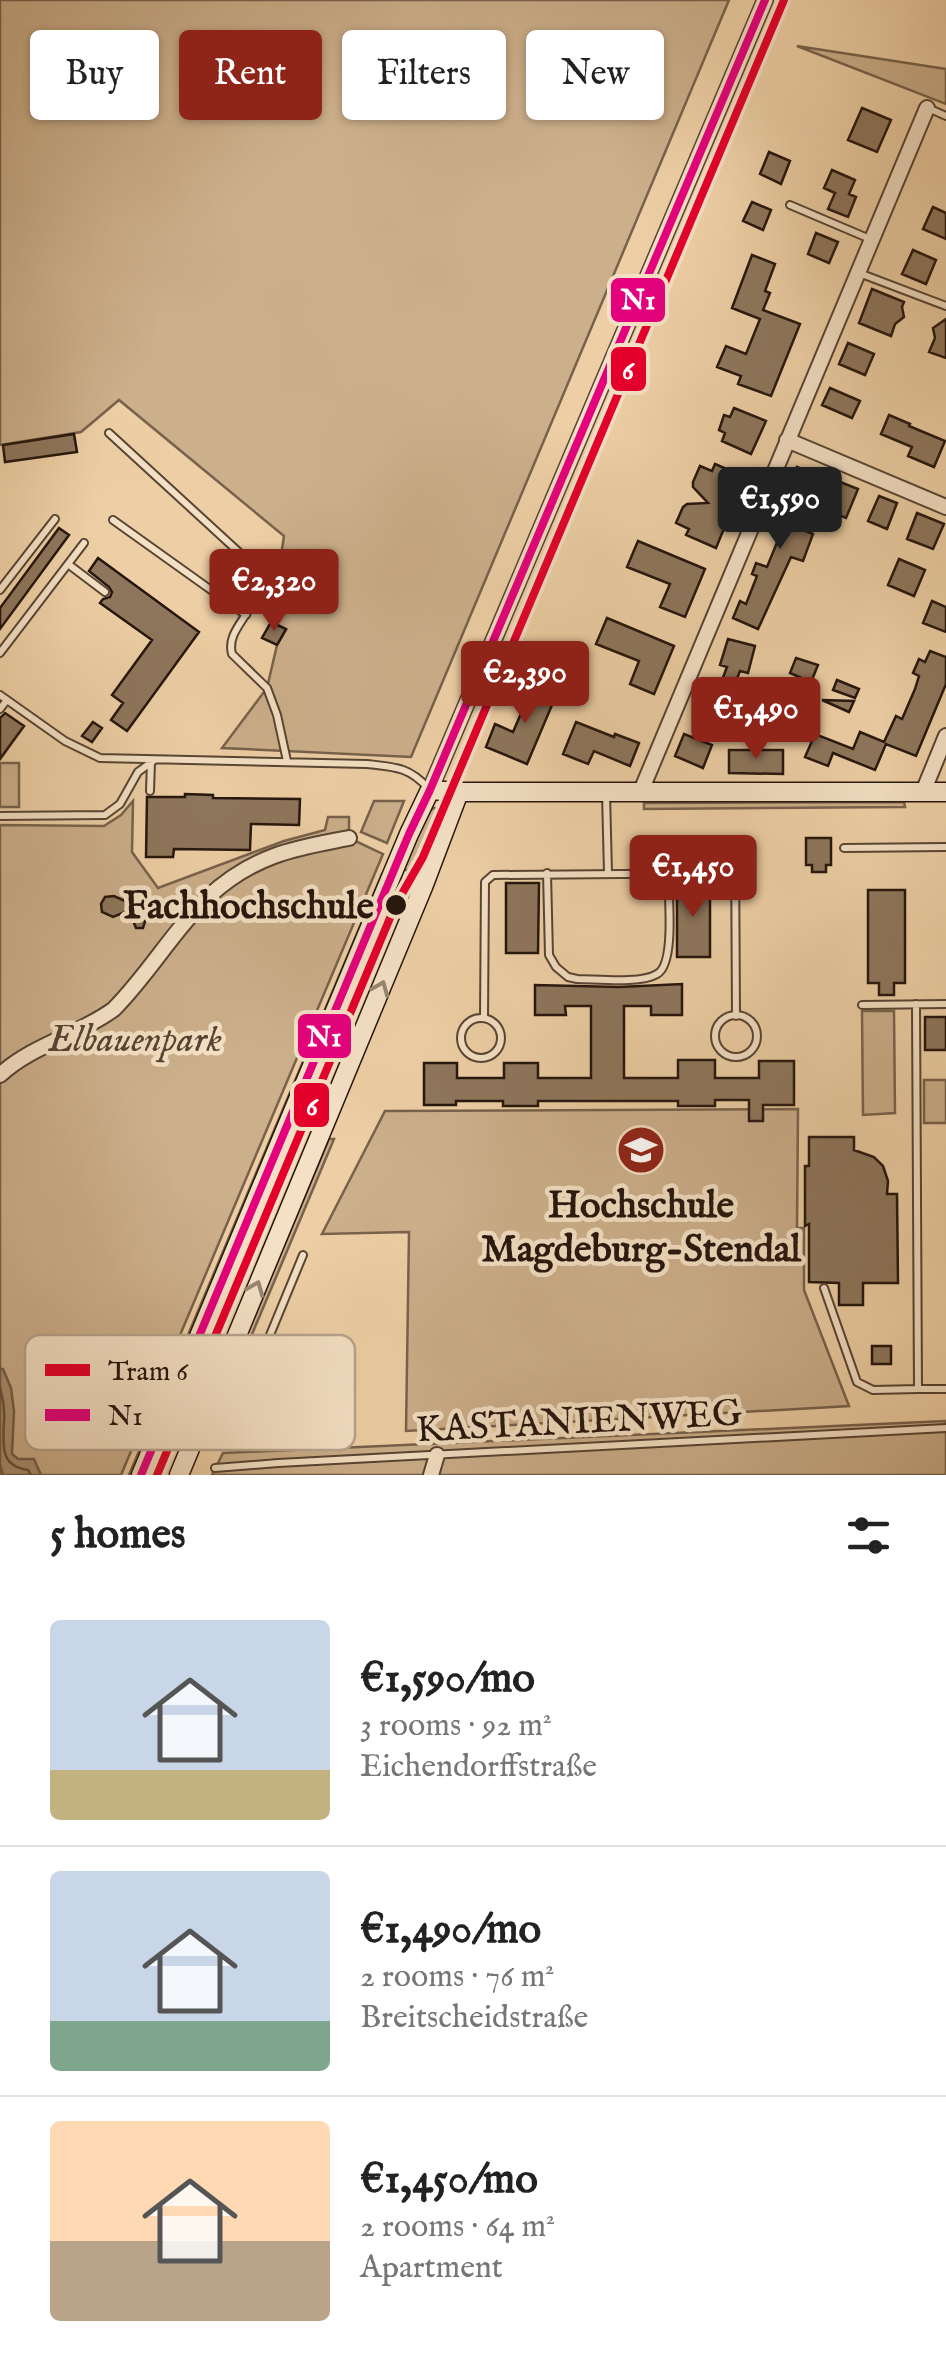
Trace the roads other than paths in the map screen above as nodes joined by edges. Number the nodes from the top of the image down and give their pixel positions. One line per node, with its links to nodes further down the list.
1 (766, 0): 25 (street)
2 (926, 108): 3 (lane); 5 (street)
3 (946, 116)
4 (790, 204): 5 (lane)
5 (872, 239): 6 (street)
6 (858, 272): 7 (lane); 9 (street)
7 (946, 306)
8 (109, 433): 17 (lane)
9 (787, 440): 10 (street); 28 (street)
10 (946, 507)
11 (55, 520): 15 (lane)
12 (114, 520): 17 (lane)
13 (84, 543): 14 (lane)
14 (68, 564): 16 (lane); 18 (lane)
15 (0, 590)
16 (105, 592)
17 (246, 615): 23 (lane)
18 (0, 653)
19 (4, 697): 20 (lane); 22 (lane)
20 (0, 709)
21 (946, 736): 29 (street)
22 (155, 760): 23 (lane); 24 (lane); 31 (lane)
23 (287, 761): 25 (lane)
24 (150, 790)
25 (430, 790): 26 (street); 48 (street)
26 (459, 792): 27 (street); 49 (street, one-way to 26)
27 (606, 792): 28 (street); 37 (lane)
28 (641, 792): 29 (street)
29 (923, 792): 30 (street)
30 (946, 792)
31 (0, 816)
32 (349, 838): 45 (street)
33 (736, 845): 39 (lane)
34 (946, 847): 35 (lane)
35 (844, 848)
36 (547, 873): 37 (lane); 38 (lane); 44 (lane)
37 (608, 873): 38 (lane)
38 (668, 873): 39 (lane)
39 (736, 873): 43 (lane)
40 (916, 1004): 41 (lane); 42 (lane); 51 (lane)
41 (946, 1004)
42 (862, 1005)
43 (736, 1016): 43 (lane)
44 (484, 1018): 44 (lane)
45 (0, 1075)
46 (303, 1255): 50 (lane)
47 (824, 1288): 51 (lane)
48 (200, 1335)
49 (237, 1335)
50 (270, 1335)
51 (918, 1389): 52 (lane)
52 (946, 1389)
53 (946, 1428): 56 (lane, KASTANIENWEG)
54 (151, 1450): 58 (street)
55 (189, 1450): 59 (street)
56 (437, 1455): 57 (lane, KASTANIENWEG); 60 (street)
57 (215, 1468)
58 (141, 1475)
59 (179, 1475)
60 (431, 1475)

